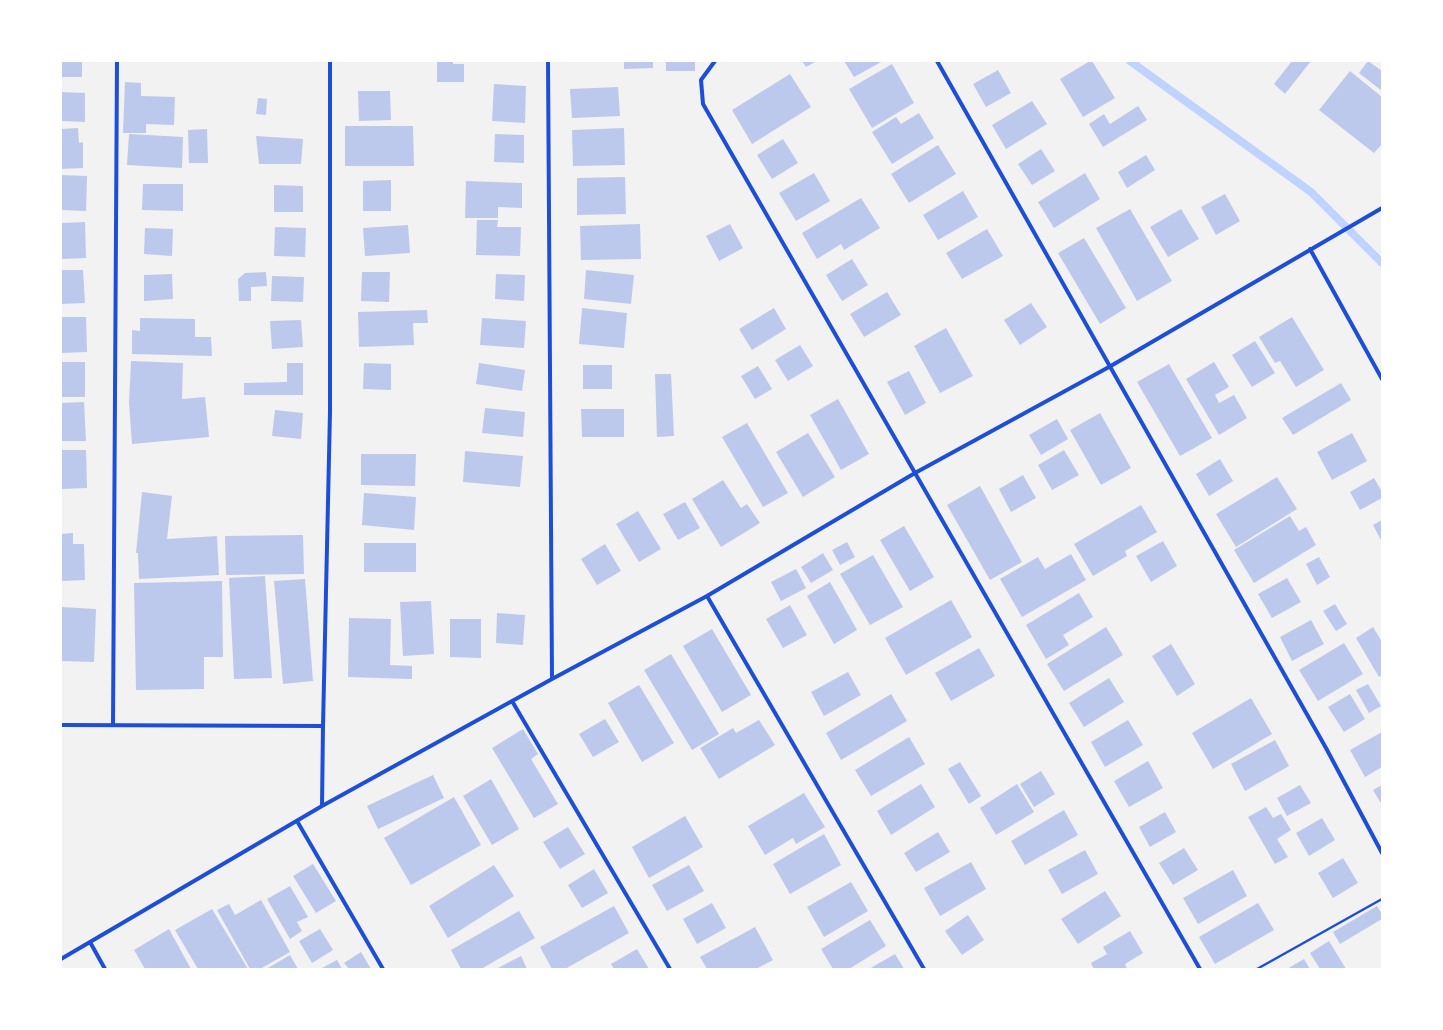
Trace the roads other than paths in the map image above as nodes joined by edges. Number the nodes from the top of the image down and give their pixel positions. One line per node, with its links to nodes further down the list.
1 (117, 61): 15 (street)
2 (330, 61): 16 (street)
3 (548, 61): 12 (street)
4 (715, 61): 10 (street)
5 (937, 61): 8 (street)
6 (1382, 208): 7 (street)
7 (1310, 249): 8 (street); 9 (street)
8 (1109, 367): 10 (street); 19 (street)
9 (1382, 379)
10 (915, 474): 11 (street); 26 (street)
11 (707, 596): 12 (street); 25 (street)
12 (552, 680): 13 (street)
13 (512, 701): 17 (street); 24 (street)
14 (61, 725): 15 (street)
15 (114, 726): 16 (street)
16 (323, 726): 17 (street)
17 (322, 806): 18 (street)
18 (297, 821): 20 (street); 23 (street)
19 (1382, 853)
20 (90, 942): 21 (street); 22 (street)
21 (61, 959)
22 (105, 969)
23 (383, 969)
24 (670, 969)
25 (924, 969)
26 (1200, 969)

